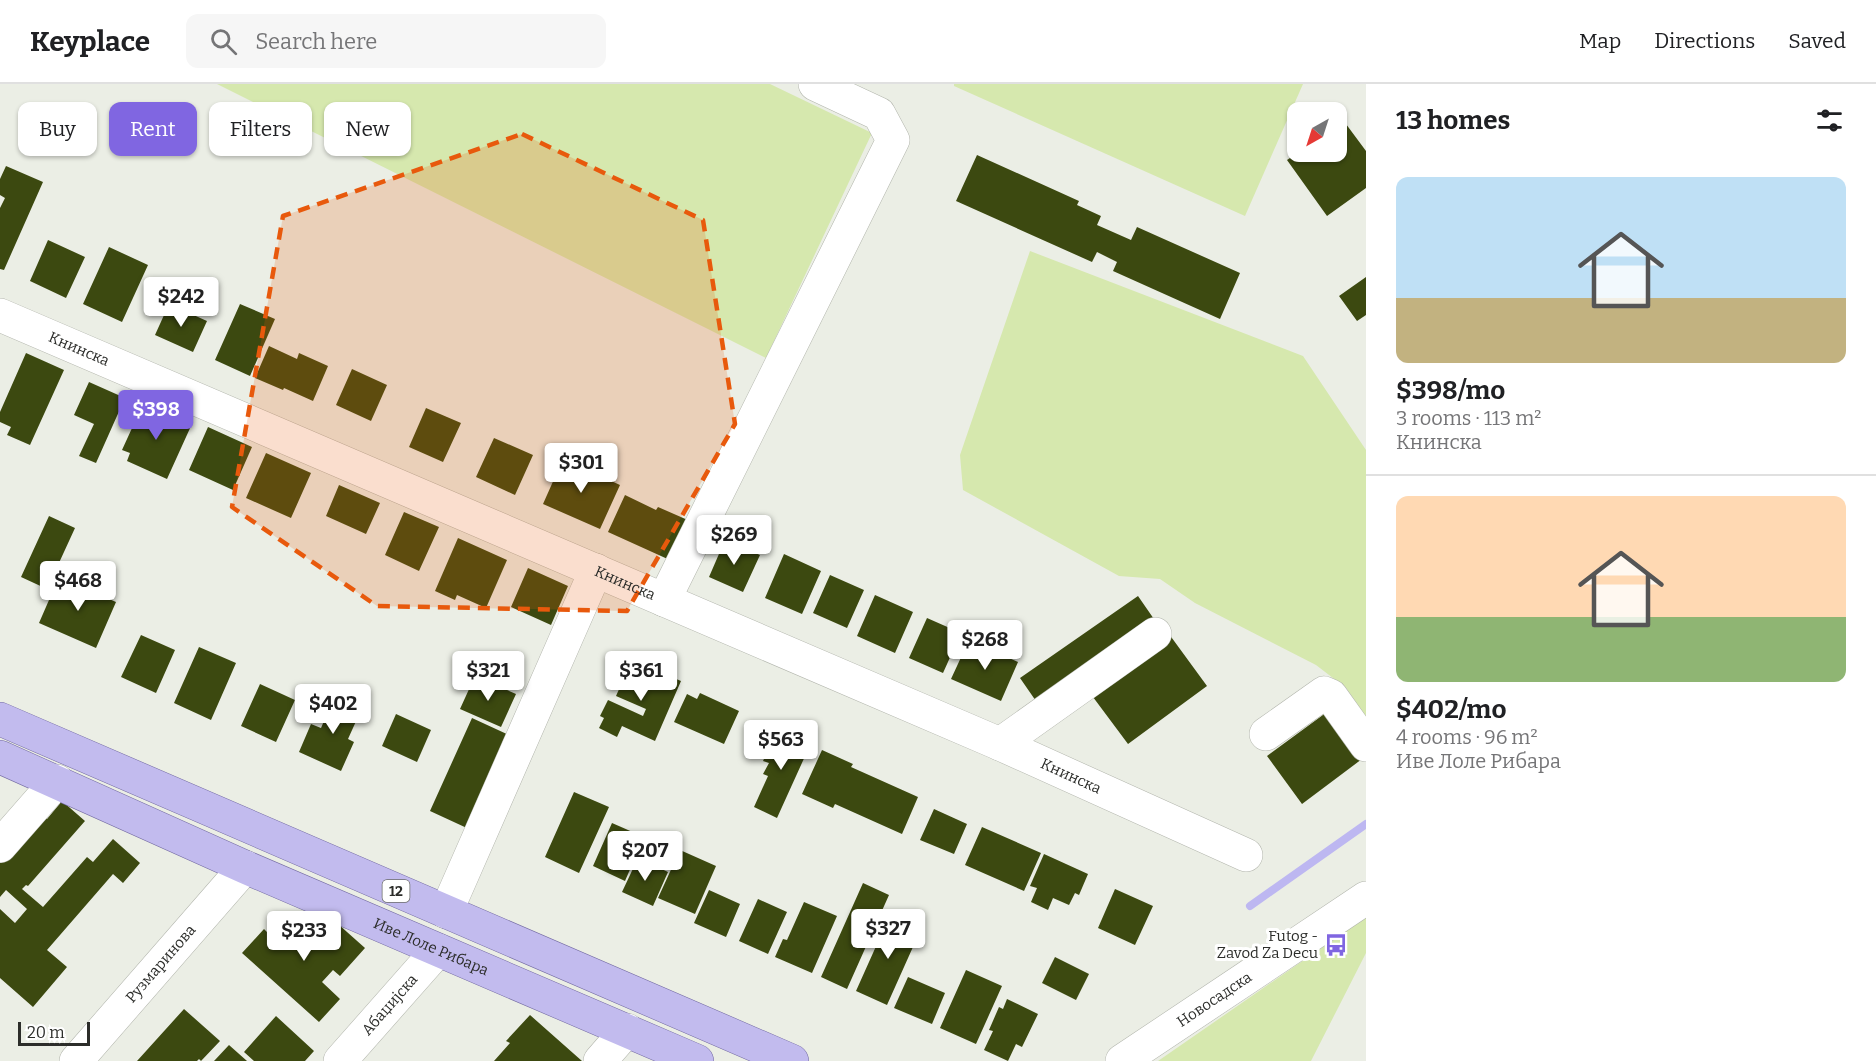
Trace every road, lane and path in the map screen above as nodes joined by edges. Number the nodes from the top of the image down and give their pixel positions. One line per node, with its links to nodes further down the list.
1 (815, 84): 4 (street)
2 (0, 315): 3 (street, Книнска)
3 (596, 570): 4 (street, Книнска); 16 (street)
4 (664, 600): 8 (street, Книнска)
5 (1155, 634): 8 (street)
6 (0, 719): 16 (main road, 12)
7 (1266, 734): 9 (street)
8 (1000, 744): 13 (street, Книнска)
9 (1366, 745)
10 (0, 757): 11 (main road, Иве Лоле Рибара / 12)
11 (57, 781): 12 (street); 14 (main road, Иве Лоле Рибара / 12)
12 (0, 846)
13 (1246, 855)
14 (245, 867): 17 (main road, Иве Лоле Рибара / 12); 19 (street, Рузмаринова)
15 (1366, 898): 24 (street, Новосадска)
16 (446, 912): 23 (main road, 12)
17 (438, 950): 18 (main road, Иве Лоле Рибара / 12); 20 (street, Абаџијска)
18 (627, 1030): 21 (street); 22 (main road, Иве Лоле Рибара / 12)
19 (76, 1061)
20 (340, 1061)
21 (600, 1061)
22 (697, 1061)
23 (792, 1061)
24 (1122, 1061)

